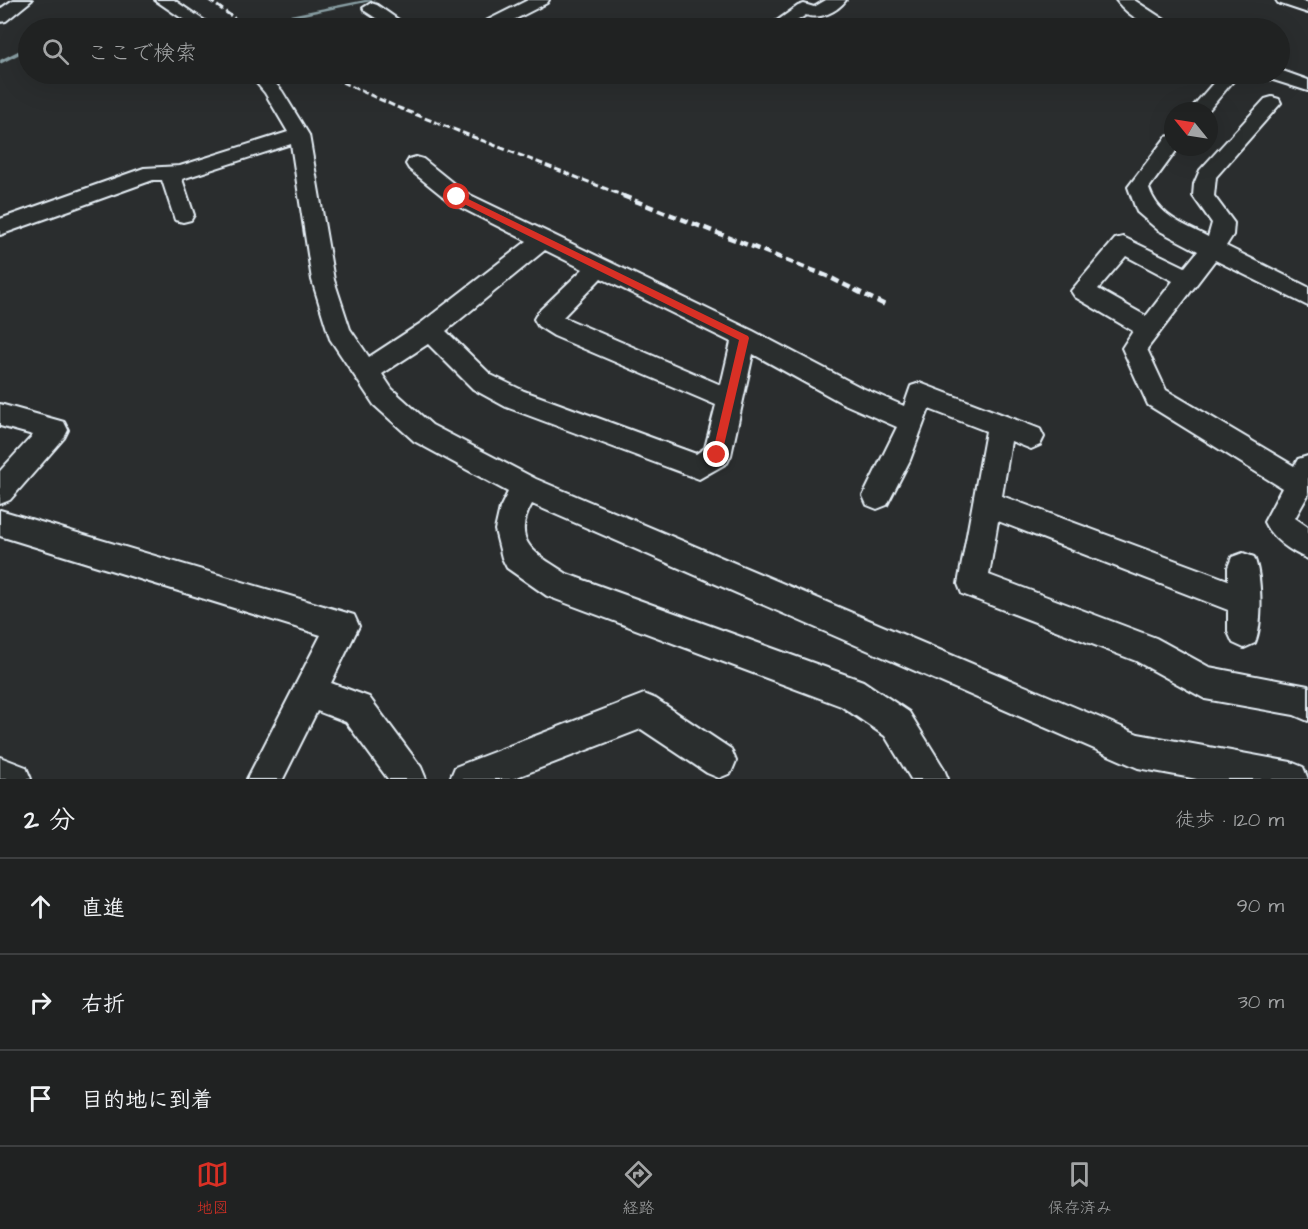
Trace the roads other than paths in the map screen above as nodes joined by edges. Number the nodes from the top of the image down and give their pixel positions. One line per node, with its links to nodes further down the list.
1 (24, 0): 9 (street)
2 (163, 0): 10 (street)
3 (541, 0): 12 (street)
4 (1124, 0): 14 (street)
5 (1284, 0): 7 (street)
6 (371, 8): 11 (street)
7 (1308, 8)
8 (831, 9): 13 (street)
9 (0, 17)
10 (191, 18)
11 (386, 18)
12 (506, 18)
13 (790, 18)
14 (1150, 18)
15 (1290, 80): 18 (street)
16 (267, 84): 21 (street)
17 (1221, 84): 19 (street)
18 (1308, 86)
19 (1206, 102)
20 (1272, 103): 28 (street)
21 (298, 135): 24 (street); 35 (street)
22 (1164, 153): 28 (street)
23 (416, 164): 27 (street)
24 (170, 173): 25 (street); 26 (street)
25 (183, 215)
26 (0, 227)
27 (543, 240): 29 (street); 33 (street)
28 (1210, 248): 30 (street); 31 (street)
29 (599, 267): 34 (street); 36 (street)
30 (1187, 278): 32 (street); 32 (street)
31 (1308, 297)
32 (1149, 329): 41 (street)
33 (430, 330): 35 (street); 36 (street)
34 (744, 338): 36 (street); 38 (street)
35 (367, 370): 42 (street)
36 (730, 400)
37 (0, 415): 43 (street)
38 (912, 422): 39 (street); 44 (street)
39 (1000, 425): 40 (street); 45 (street)
40 (1031, 437)
41 (1303, 476): 47 (street)
42 (526, 488): 59 (street); 60 (street)
43 (0, 491)
44 (877, 496)
45 (986, 502): 49 (street); 52 (street)
46 (0, 523): 51 (street)
47 (1308, 545)
48 (1243, 567): 49 (street)
49 (1242, 600): 50 (street)
50 (1244, 632)
51 (309, 692): 56 (street); 57 (street)
52 (1308, 704)
53 (719, 761): 58 (street)
54 (0, 774): 55 (street)
55 (14, 779)
56 (264, 779)
57 (409, 779)
58 (468, 779)
59 (931, 779)
60 (1291, 779)

